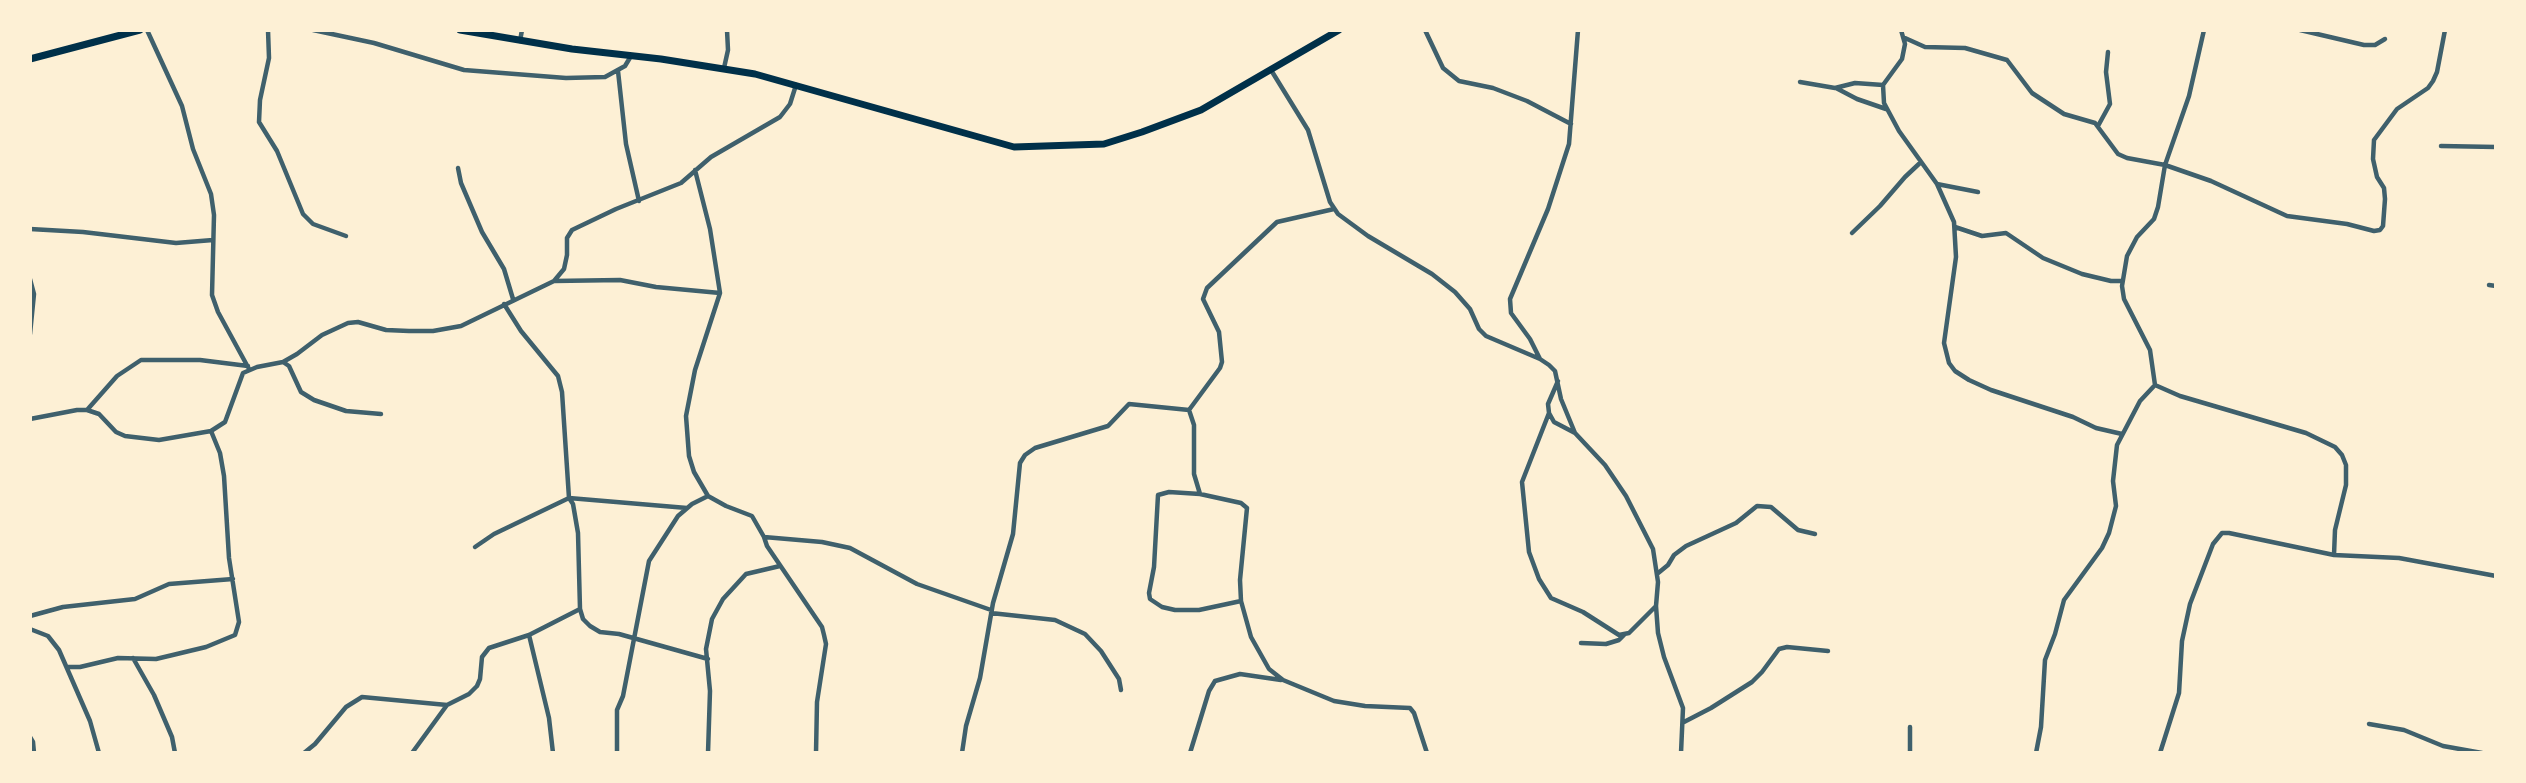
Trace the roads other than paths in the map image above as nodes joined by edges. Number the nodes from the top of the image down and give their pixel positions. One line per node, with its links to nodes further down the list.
1 (140, 30): 20 (main road)
2 (147, 30): 45 (street)
3 (268, 30): 44 (street)
4 (313, 30): 23 (street)
5 (460, 30): 17 (main road)
6 (522, 30): 17 (street)
7 (727, 30): 21 (street)
8 (1339, 30): 22 (main road)
9 (1425, 30): 29 (street)
10 (1578, 30): 29 (street)
11 (1901, 30): 15 (street)
12 (2204, 30): 34 (street)
13 (2300, 30): 16 (street)
14 (2445, 30): 34 (street)
15 (1905, 38): 26 (street); 30 (street)
16 (2385, 39)
17 (520, 41): 19 (main road)
18 (2108, 52): 30 (street)
19 (631, 56): 21 (main road); 23 (street)
20 (30, 59)
21 (724, 68): 25 (main road)
22 (1271, 70): 25 (main road); 40 (street)
23 (618, 71): 39 (street)
24 (1800, 81): 27 (street)
25 (796, 85): 36 (street)
26 (1883, 85): 27 (street); 28 (street)
27 (1835, 88): 28 (street)
28 (1886, 109): 33 (street)
29 (1571, 124): 55 (street)
30 (2098, 126): 34 (street)
31 (2441, 146): 32 (street)
32 (2496, 147)
33 (1921, 162): 37 (street); 43 (street)
34 (2165, 165): 48 (street)
35 (458, 168): 52 (street)
36 (695, 170): 39 (street); 51 (street)
37 (1937, 184): 38 (street); 41 (street)
38 (1978, 192)
39 (639, 201): 47 (street)
40 (1334, 209): 55 (street); 61 (street)
41 (1955, 227): 48 (street); 67 (street)
42 (30, 229): 45 (street)
43 (1852, 233)
44 (346, 236)
45 (213, 240): 57 (street)
46 (30, 279): 54 (street)
47 (554, 281): 51 (street); 52 (street)
48 (2122, 281): 59 (street)
49 (2489, 285): 50 (street)
50 (2496, 286)
51 (720, 293): 69 (street)
52 (513, 299): 53 (street)
53 (504, 304): 56 (street); 70 (street)
54 (30, 334)
55 (1540, 359): 58 (street)
56 (283, 362): 57 (street); 63 (street)
57 (248, 368): 60 (street); 65 (street)
58 (1558, 381): 62 (street); 66 (street)
59 (2155, 385): 67 (street); 75 (street)
60 (87, 410): 64 (street); 65 (street)
61 (1189, 410): 68 (street); 83 (street)
62 (1549, 413): 66 (street); 87 (street)
63 (381, 414)
64 (30, 419)
65 (211, 431): 79 (street)
66 (1575, 433): 77 (street)
67 (2122, 434): 115 (street)
68 (1200, 494): 80 (street); 80 (street)
69 (708, 496): 71 (street); 73 (street)
70 (569, 498): 71 (street); 74 (street); 82 (street)
71 (687, 508): 88 (street)
72 (1815, 534): 77 (street)
73 (764, 537): 76 (street); 83 (street)
74 (475, 548)
75 (2334, 555): 78 (street); 116 (street)
76 (780, 566): 92 (street); 109 (street)
77 (1657, 574): 81 (street)
78 (2496, 576)
79 (233, 579): 84 (street); 91 (street)
80 (1241, 601): 94 (street)
81 (1656, 606): 87 (street); 97 (street)
82 (580, 609): 86 (street); 88 (street)
83 (991, 612): 95 (street); 110 (street)
84 (30, 616)
85 (30, 629): 93 (street)
86 (530, 635): 96 (street); 106 (street)
87 (1624, 635): 89 (street)
88 (635, 638): 92 (street); 107 (street)
89 (1581, 643)
90 (1828, 651): 97 (street)
91 (133, 657): 93 (street); 103 (street)
92 (708, 659): 108 (street)
93 (67, 667): 102 (street)
94 (1283, 680): 111 (street); 112 (street)
95 (1121, 690)
96 (447, 705): 104 (street); 105 (street)
97 (1684, 722): 113 (street)
98 (2369, 724): 117 (street)
99 (1910, 727): 114 (street)
100 (30, 737): 101 (street)
101 (34, 753)
102 (99, 753)
103 (175, 753)
104 (304, 753)
105 (412, 753)
106 (553, 753)
107 (617, 753)
108 (708, 753)
109 (816, 753)
110 (962, 753)
111 (1190, 753)
112 (1427, 753)
113 (1681, 753)
114 (1910, 753)
115 (2036, 753)
116 (2160, 753)
117 (2482, 753)

